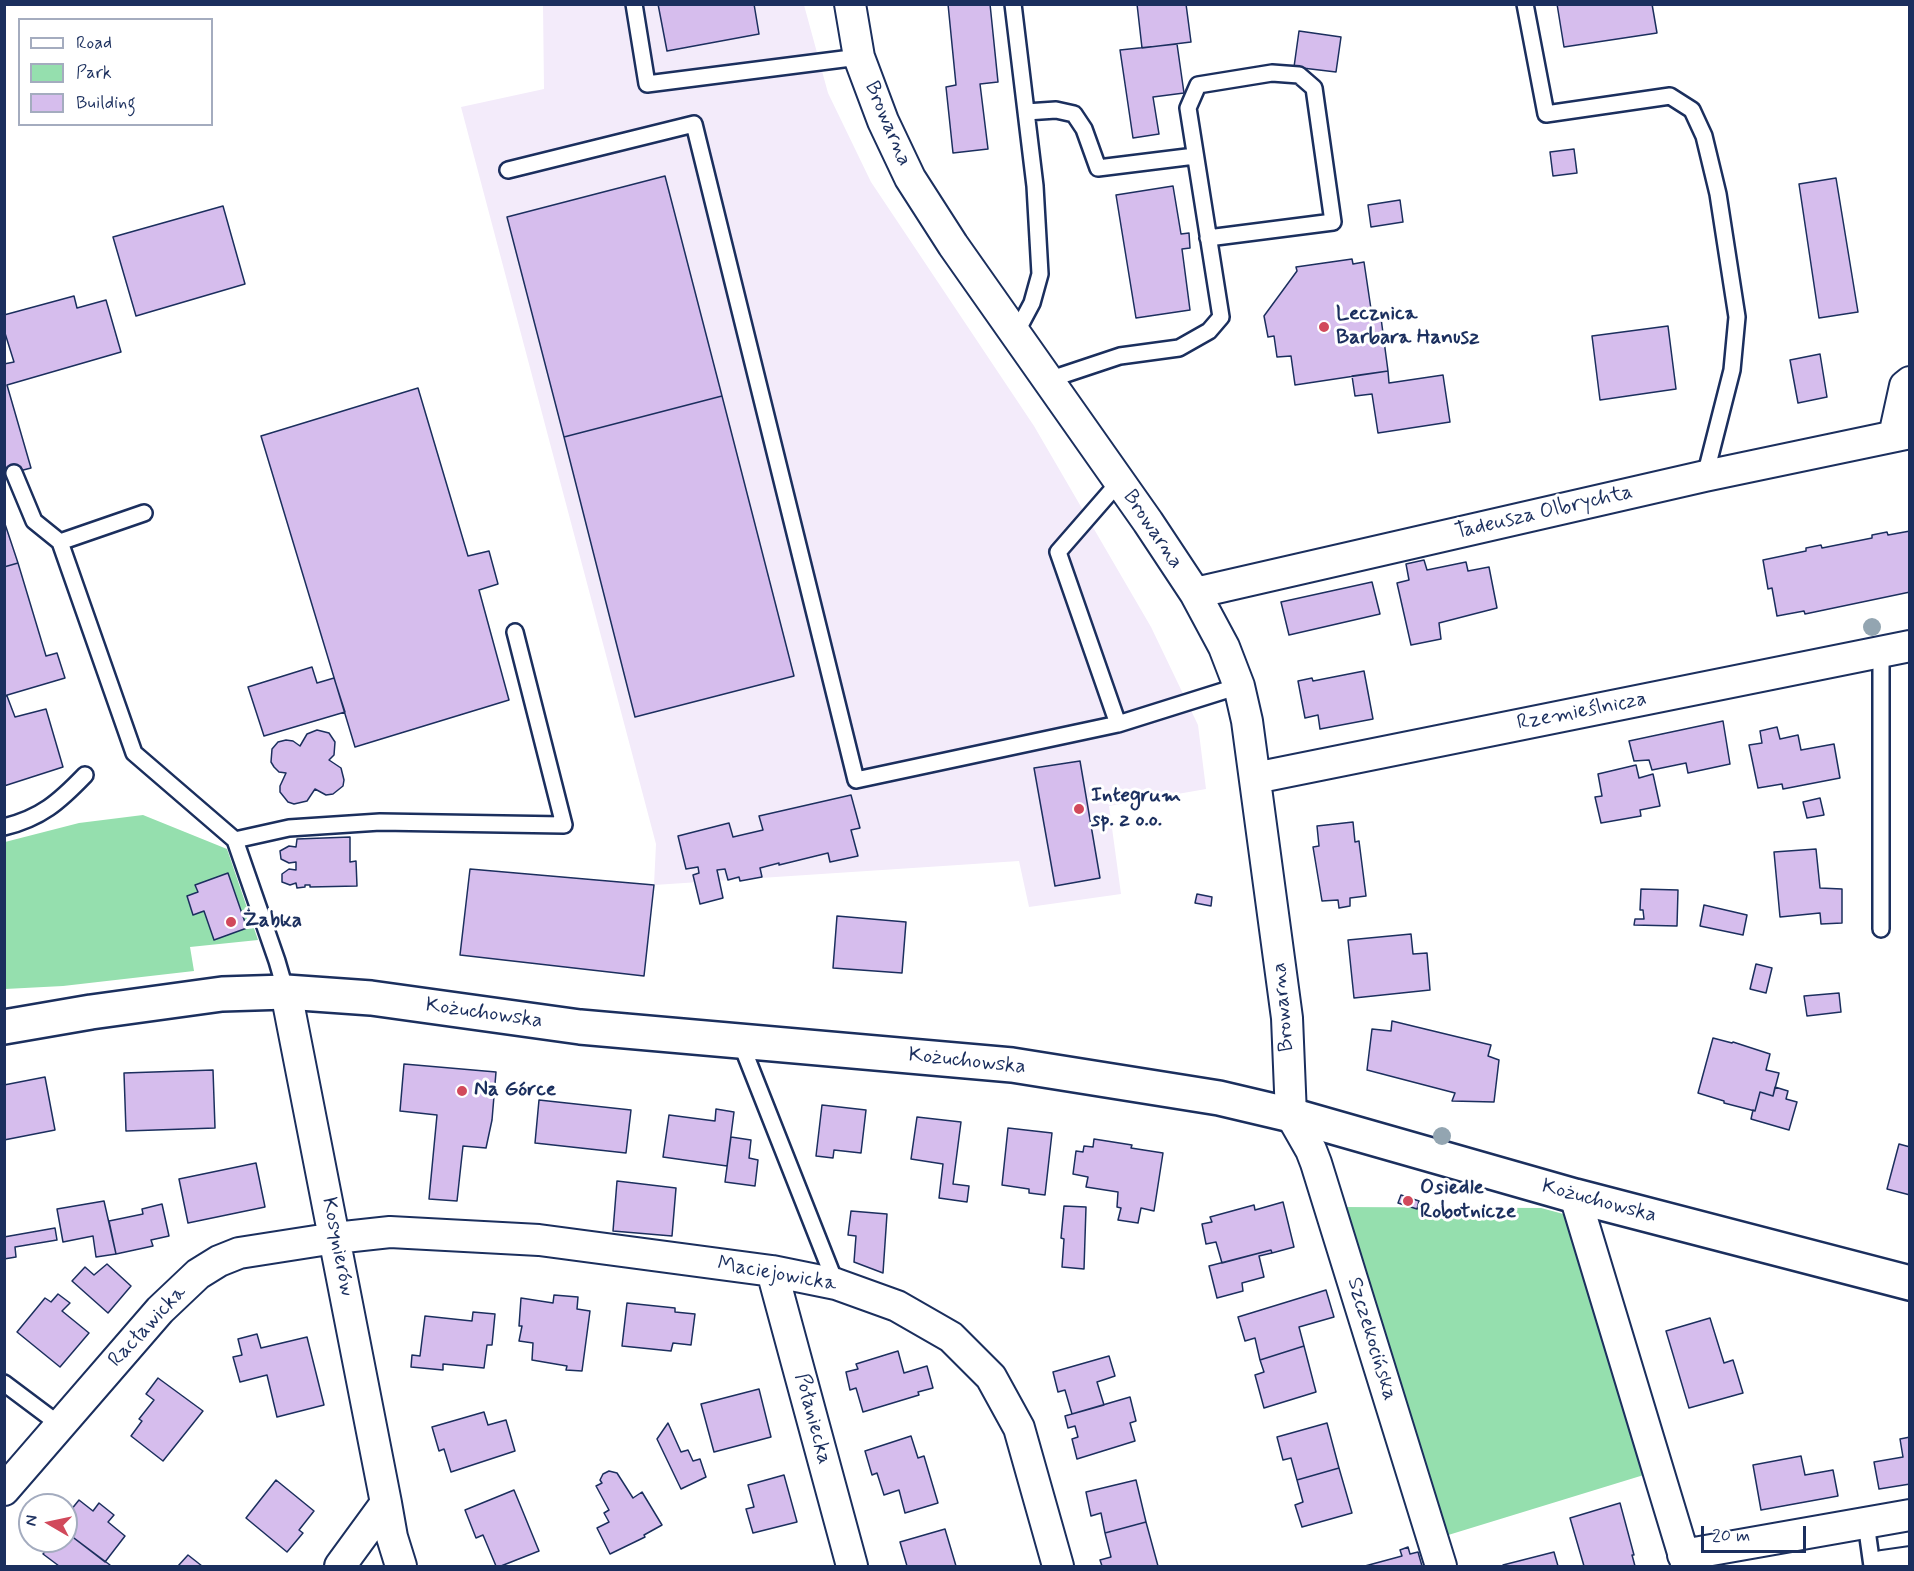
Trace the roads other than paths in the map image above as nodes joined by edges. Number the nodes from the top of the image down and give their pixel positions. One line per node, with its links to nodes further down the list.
1 (634, 4): 5 (lane)
2 (850, 4): 5 (street, Browarna)
3 (1013, 4): 6 (lane)
4 (1525, 4): 15 (lane)
5 (859, 57): 10 (street, Browarna)
6 (1026, 112): 7 (lane); 10 (lane)
7 (1196, 156): 9 (lane); 9 (lane)
8 (508, 170): 23 (lane)
9 (1209, 238): 11 (lane)
10 (1016, 333): 11 (street, Browarna)
11 (1048, 380): 16 (street, Browarna)
12 (1910, 382): 13 (street, Tadeusza Olbrychta)
13 (1902, 435): 15 (street, Tadeusza Olbrychta)
14 (14, 473): 18 (lane)
15 (1705, 476): 19 (street, Tadeusza Olbrychta)
16 (1119, 482): 19 (street, Browarna); 23 (lane)
17 (144, 513): 18 (lane)
18 (60, 542): 27 (lane)
19 (1195, 593): 22 (street, Browarna)
20 (515, 632): 27 (lane)
21 (1895, 649): 25 (street, Rzemieślnicza); 28 (lane)
22 (1239, 686): 23 (lane); 25 (street, Browarna)
23 (1118, 724)
24 (85, 775): 26 (lane)
25 (1255, 778): 32 (street, Browarna)
26 (4, 827)
27 (235, 840): 29 (lane)
28 (1881, 929)
29 (286, 992): 30 (main road, Kożuchowska); 31 (main road, Kożuchowska); 34 (street, Kosynierów)
30 (4, 1027)
31 (740, 1041): 32 (main road, Kożuchowska); 37 (lane)
32 (1291, 1115): 33 (main road, Kożuchowska); 50 (street, Szczekocińska)
33 (1575, 1196): 36 (main road, Kożuchowska); 45 (street)
34 (335, 1238): 35 (street, Maciejowicka); 39 (street, Racławicka); 41 (street, Kosynierów)
35 (772, 1271): 37 (street, Maciejowicka); 48 (street, Połaniecka)
36 (1910, 1282)
37 (836, 1284): 49 (street, Maciejowicka)
38 (4, 1383): 39 (lane)
39 (60, 1425): 40 (street, Racławicka)
40 (4, 1490)
41 (386, 1503): 44 (street); 47 (street, Kosynierów)
42 (1910, 1515): 43 (street)
43 (1866, 1523): 45 (street); 51 (lane)
44 (346, 1558)
45 (1685, 1561)
46 (1910, 1562): 52 (street)
47 (401, 1566)
48 (852, 1566)
49 (1058, 1566)
50 (1442, 1566)
51 (1872, 1566)
52 (1882, 1566)

